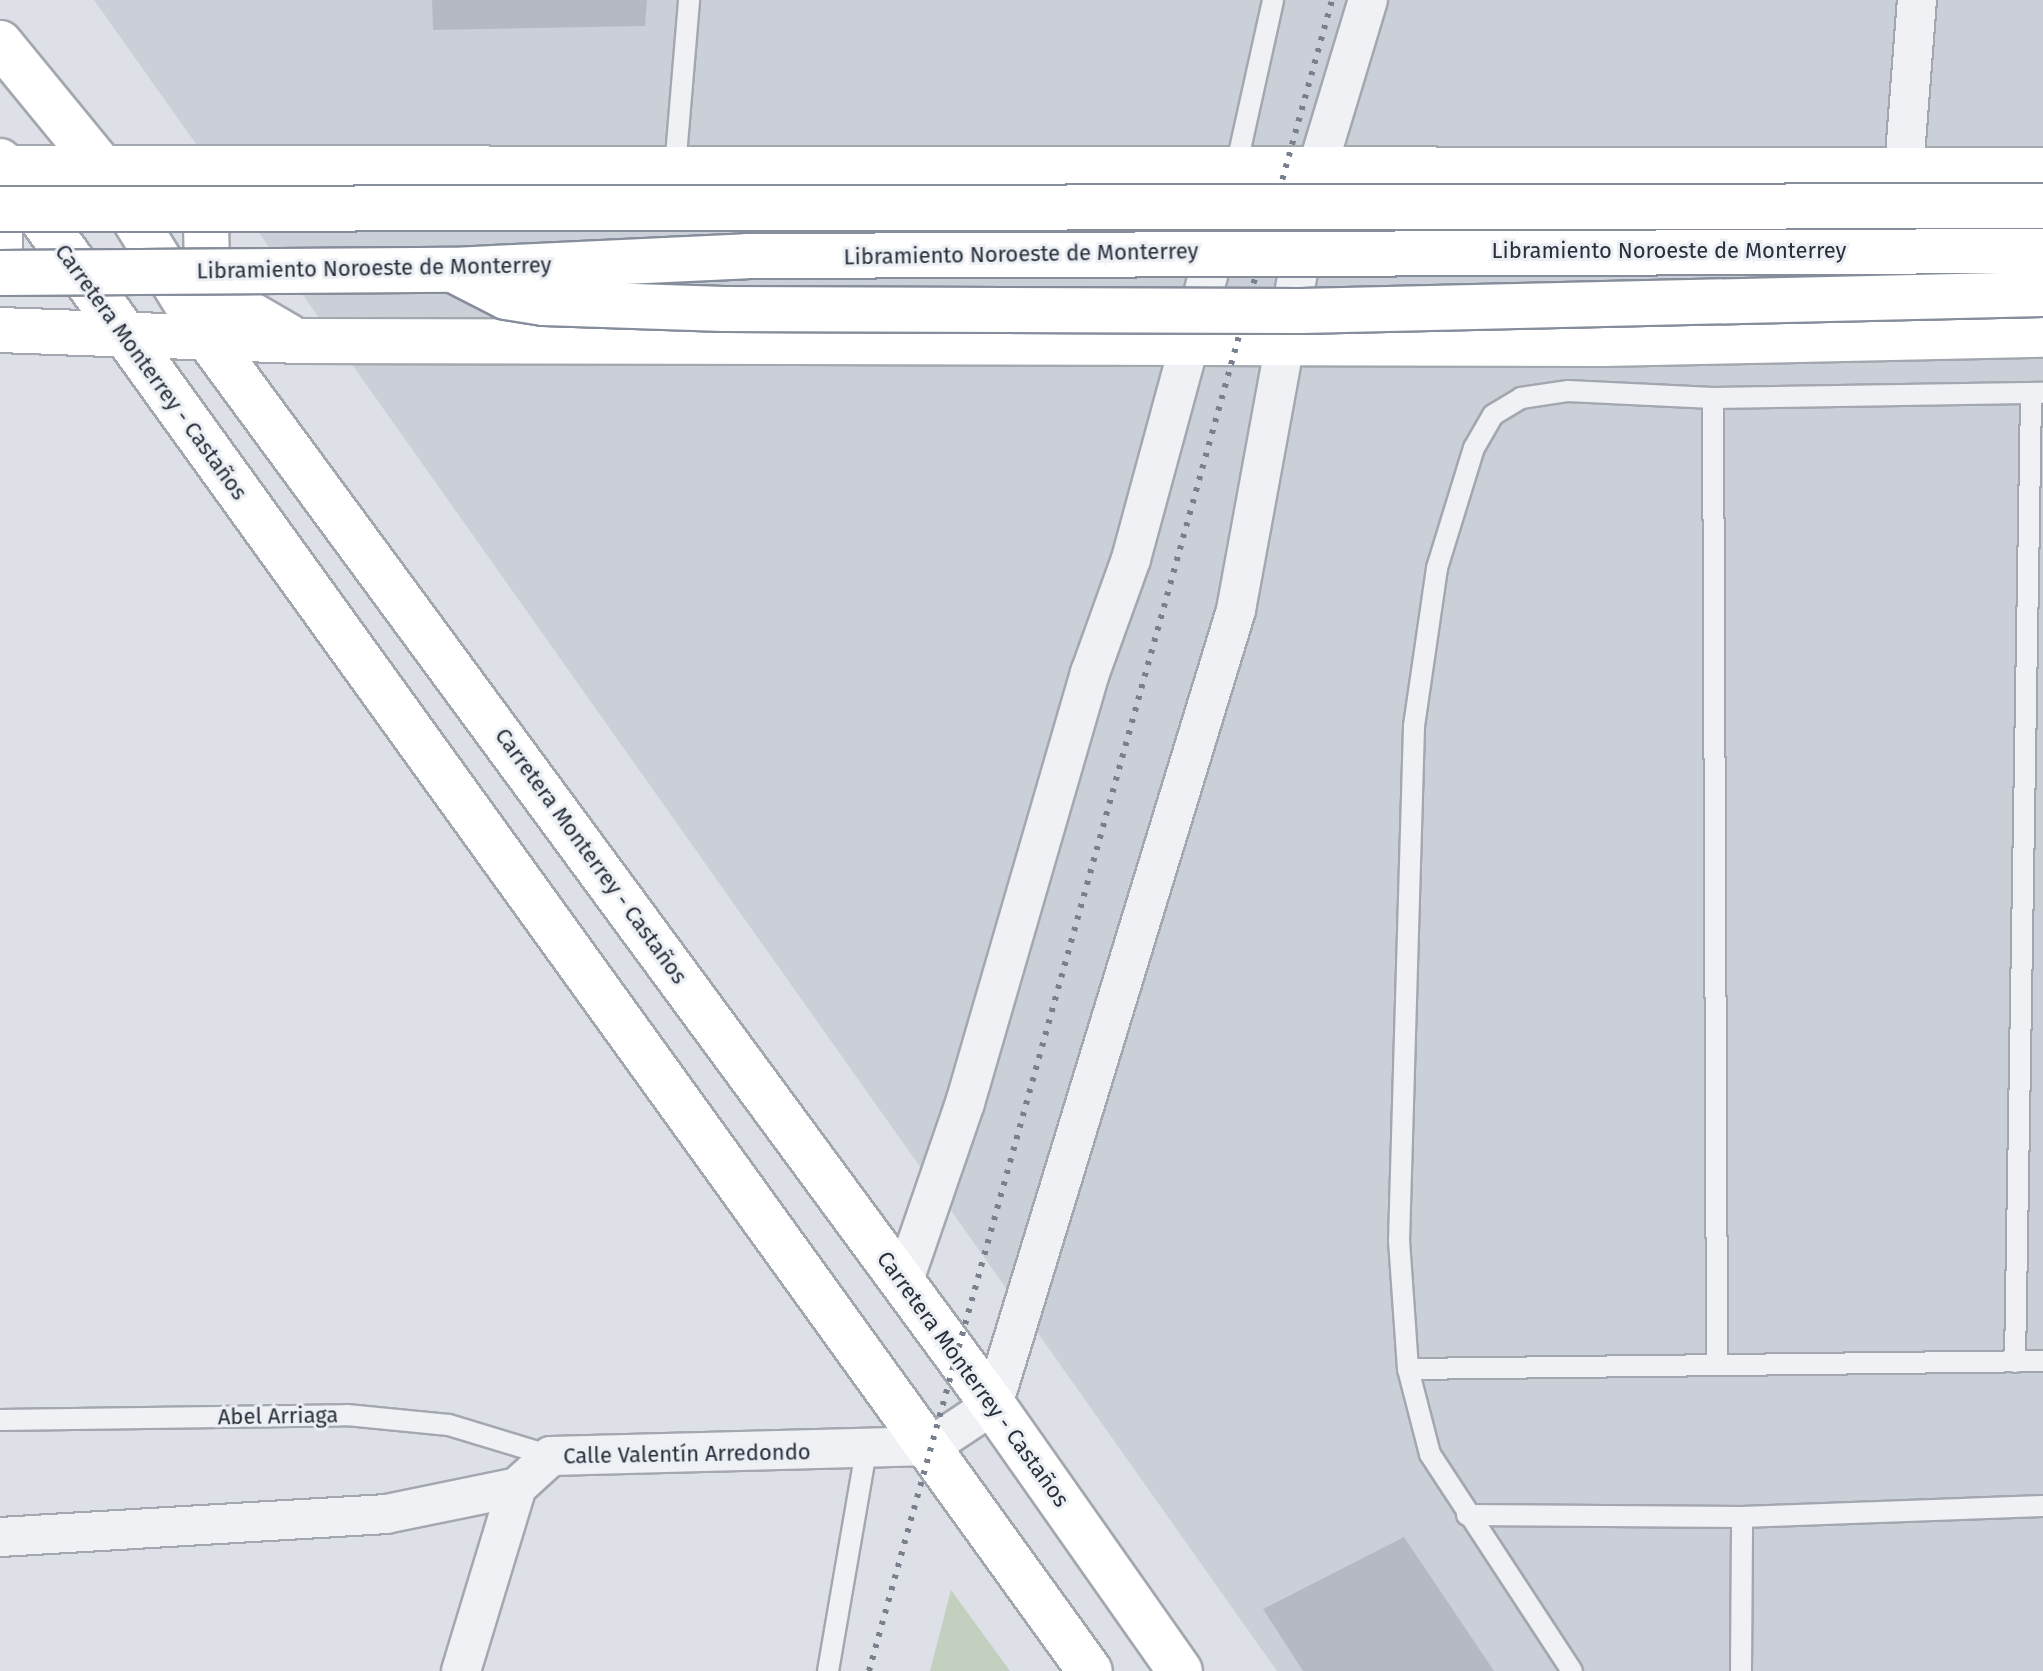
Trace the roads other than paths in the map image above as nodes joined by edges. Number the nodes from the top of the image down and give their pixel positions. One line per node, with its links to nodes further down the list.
1 (689, 0): 6 (lane)
2 (1273, 0): 11 (lane)
3 (1368, 0): 12 (street)
4 (1917, 0): 7 (street)
5 (0, 43): 8 (main road, Carretera Monterrey - Castaños)
6 (675, 168): 10 (main road); 11 (main road)
7 (1904, 168): 9 (main road); 12 (main road)
8 (104, 170): 10 (main road); 13 (main road); 24 (main road, Carretera Monterrey - Castaños)
9 (2043, 170)
10 (255, 171): 25 (main road)
11 (1235, 172): 12 (main road); 27 (street)
12 (1316, 172): 26 (street)
13 (1, 176): 14 (main road, Libramiento Noroeste de Monterrey, bridge); 22 (main road, Carretera Monterrey - Castaños)
14 (2043, 206)
15 (0, 230): 16 (main road)
16 (0, 251)
17 (2043, 251): 18 (main road, Libramiento Noroeste de Monterrey, bridge)
18 (453, 270): 19 (main road, Libramiento Noroeste de Monterrey, bridge); 20 (main road, bridge)
19 (0, 273)
20 (2043, 294)
21 (0, 330): 22 (main road)
22 (121, 333): 24 (main road); 37 (main road, Carretera Monterrey - Castaños)
23 (2043, 335): 26 (main road)
24 (206, 336): 25 (main road); 30 (main road, Carretera Monterrey - Castaños)
25 (302, 341): 27 (main road)
26 (1289, 342): 27 (main road); 35 (street)
27 (1194, 343): 30 (street)
28 (2037, 393): 29 (lane); 32 (lane)
29 (1713, 398): 33 (lane); 34 (lane)
30 (903, 1283): 35 (main road, Carretera Monterrey - Castaños)
31 (2043, 1361): 32 (lane)
32 (2015, 1362): 33 (lane)
33 (1717, 1365): 34 (lane)
34 (1408, 1369): 42 (lane)
35 (993, 1405): 37 (street, Calle Valentín Arredondo); 48 (main road, Carretera Monterrey - Castaños)
36 (0, 1420): 39 (lane, Abel Arriaga)
37 (931, 1446): 38 (street, Calle Valentín Arredondo); 47 (main road, Carretera Monterrey - Castaños)
38 (866, 1450): 39 (street, Calle Valentín Arredondo); 46 (lane)
39 (551, 1456): 40 (street, Calle Valentín Arredondo)
40 (517, 1487): 44 (street); 45 (street)
41 (2043, 1506): 43 (lane)
42 (1467, 1515): 43 (lane); 49 (lane)
43 (1742, 1517): 50 (lane)
44 (0, 1537)
45 (461, 1671)
46 (828, 1671)
47 (1090, 1671)
48 (1180, 1671)
49 (1572, 1671)
50 (1741, 1671)

